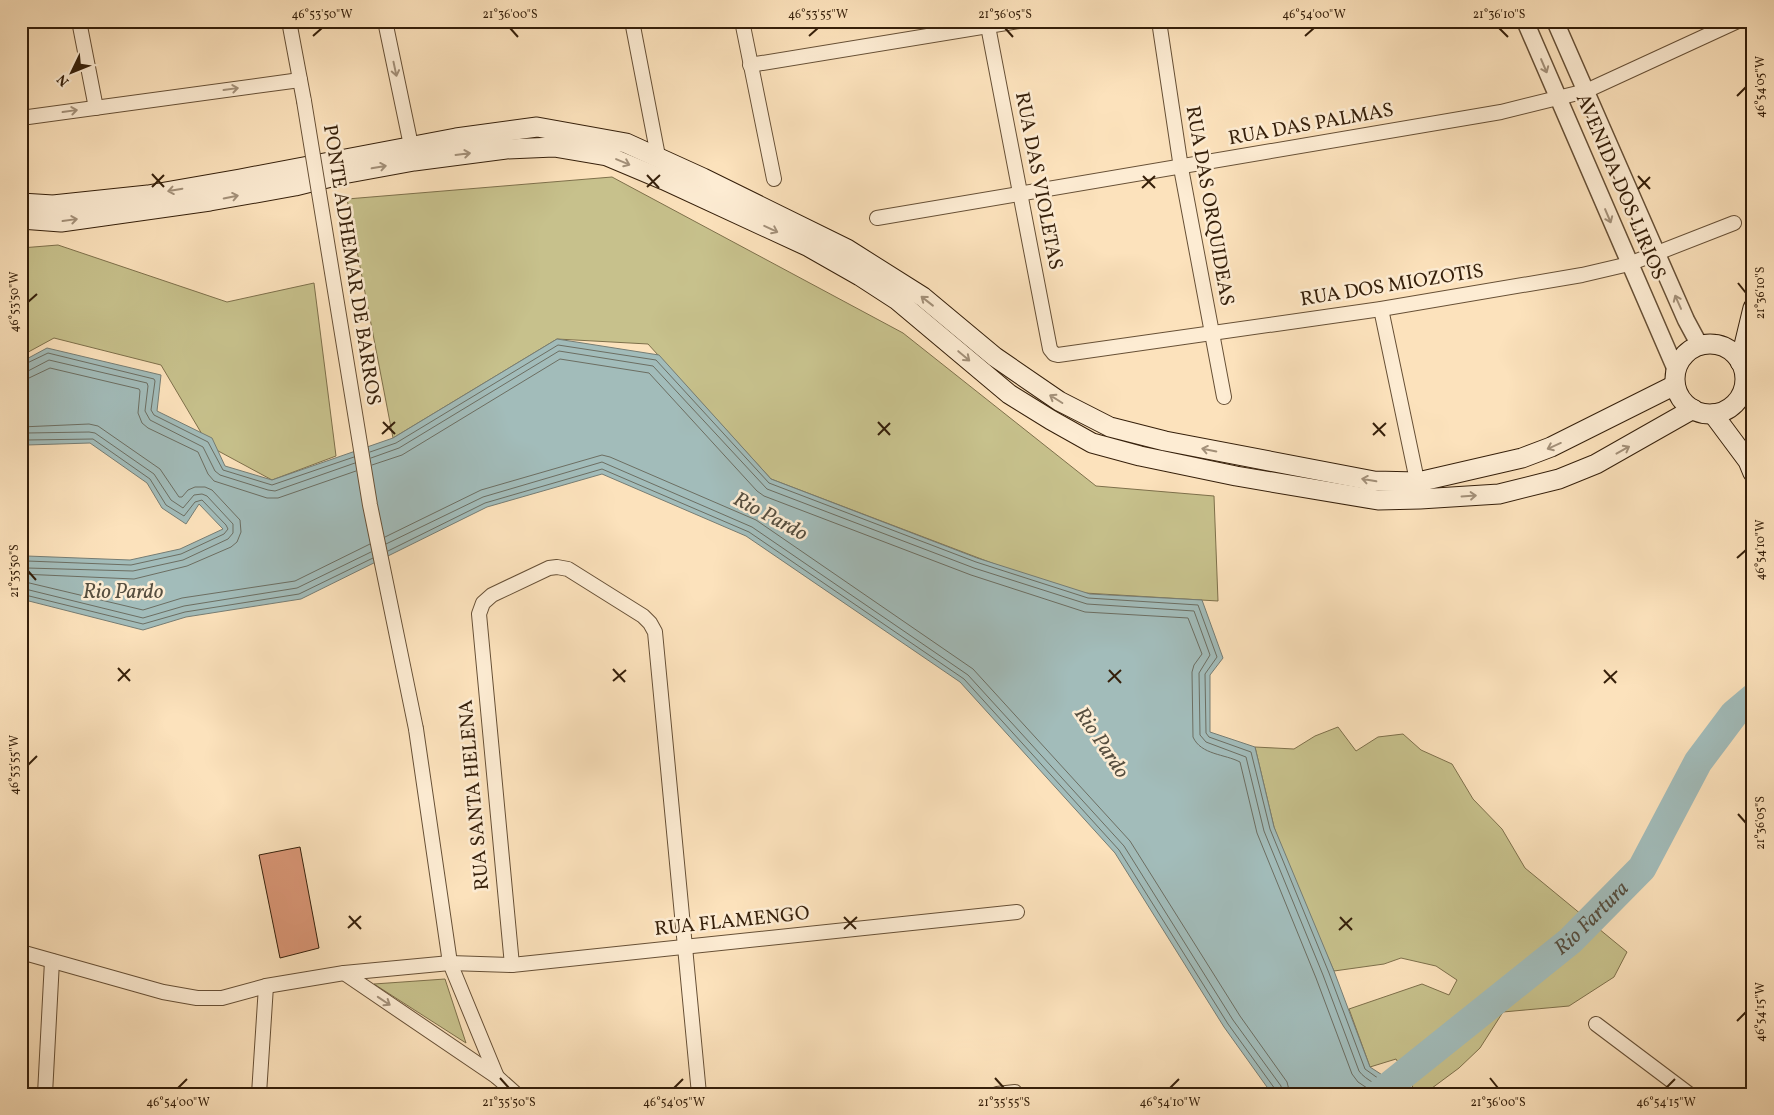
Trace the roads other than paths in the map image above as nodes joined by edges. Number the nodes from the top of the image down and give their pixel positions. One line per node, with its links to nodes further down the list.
1 (79, 21): 16 (street)
2 (385, 21): 18 (street, one-way to 18)
3 (632, 21): 19 (street)
4 (742, 21): 12 (street)
5 (1020, 21): 11 (street)
6 (1159, 21): 20 (street, RUA DAS ORQUIDEAS)
7 (1525, 21): 15 (street, AVENIDA DOS LIRIOS, one-way to 15)
8 (1555, 21): 14 (street, AVENIDA DOS LIRIOS)
9 (1738, 21): 14 (street, RUA DAS PALMAS)
10 (292, 22): 13 (street, PONTE ADHEMAR DE BARROS)
11 (988, 24): 12 (street); 22 (street, RUA DAS VIOLETAS)
12 (750, 65): 21 (street)
13 (300, 80): 16 (street, one-way to 13); 47 (street, PONTE ADHEMAR DE BARROS, bridge)
14 (1586, 91): 15 (street, RUA DAS PALMAS); 27 (street, AVENIDA DOS LIRIOS)
15 (1558, 98): 20 (street, RUA DAS PALMAS); 28 (street, AVENIDA DOS LIRIOS, one-way to 28)
16 (96, 108): 17 (street, one-way to 16)
17 (21, 118)
18 (413, 153): 19 (main road); 23 (main road, one-way to 23); 25 (main road, one-way to 18); 42 (main road, one-way to 42)
19 (658, 156): 42 (main road, one-way to 19)
20 (1181, 168): 22 (street, RUA DAS PALMAS); 31 (street, RUA DAS ORQUIDEAS)
21 (774, 180)
22 (1020, 194): 24 (street, RUA DAS PALMAS); 34 (street, RUA DAS VIOLETAS)
23 (21, 203)
24 (877, 218)
25 (21, 219)
26 (1734, 223): 27 (street, RUA DOS MIOZOTIS)
27 (1657, 254): 28 (street, RUA DOS MIOZOTIS); 32 (street, AVENIDA DOS LIRIOS, one-way to 27)
28 (1629, 264): 30 (street, RUA DOS MIOZOTIS); 36 (street, AVENIDA DOS LIRIOS)
29 (1753, 308): 33 (main road); 35 (main road)
30 (1381, 309): 31 (street, RUA DOS MIOZOTIS); 42 (street)
31 (1211, 333): 34 (street, RUA DOS MIOZOTIS); 37 (street, RUA DAS ORQUIDEAS)
32 (1700, 346): 33 (main road); 36 (main road)
33 (1722, 346): 35 (main road)
34 (1050, 349)
35 (1742, 367): 38 (main road); 40 (main road)
36 (1676, 378): 39 (main road); 42 (main road, one-way to 42)
37 (1224, 397)
38 (1753, 398)
39 (1693, 409): 40 (main road); 42 (main road, one-way to 39)
40 (1713, 414): 41 (main road)
41 (1753, 472)
42 (1419, 490)
43 (1017, 912): 44 (street, RUA FLAMENGO)
44 (686, 948): 48 (street, RUA FLAMENGO); 48 (street, RUA SANTA HELENA); 57 (street)
45 (21, 952): 46 (street, RUA FLAMENGO)
46 (52, 961): 50 (street, RUA FLAMENGO); 54 (street)
47 (450, 964): 48 (street, RUA FLAMENGO); 49 (street, RUA FLAMENGO); 52 (street, PONTE ADHEMAR DE BARROS)
48 (512, 965)
49 (344, 973): 50 (street, RUA FLAMENGO); 52 (street, one-way to 52)
50 (266, 986): 55 (street)
51 (1596, 1024): 59 (street)
52 (497, 1077): 56 (street)
53 (1015, 1092): 58 (street)
54 (45, 1094)
55 (259, 1094)
56 (516, 1094)
57 (699, 1094)
58 (997, 1094)
59 (1689, 1094)

